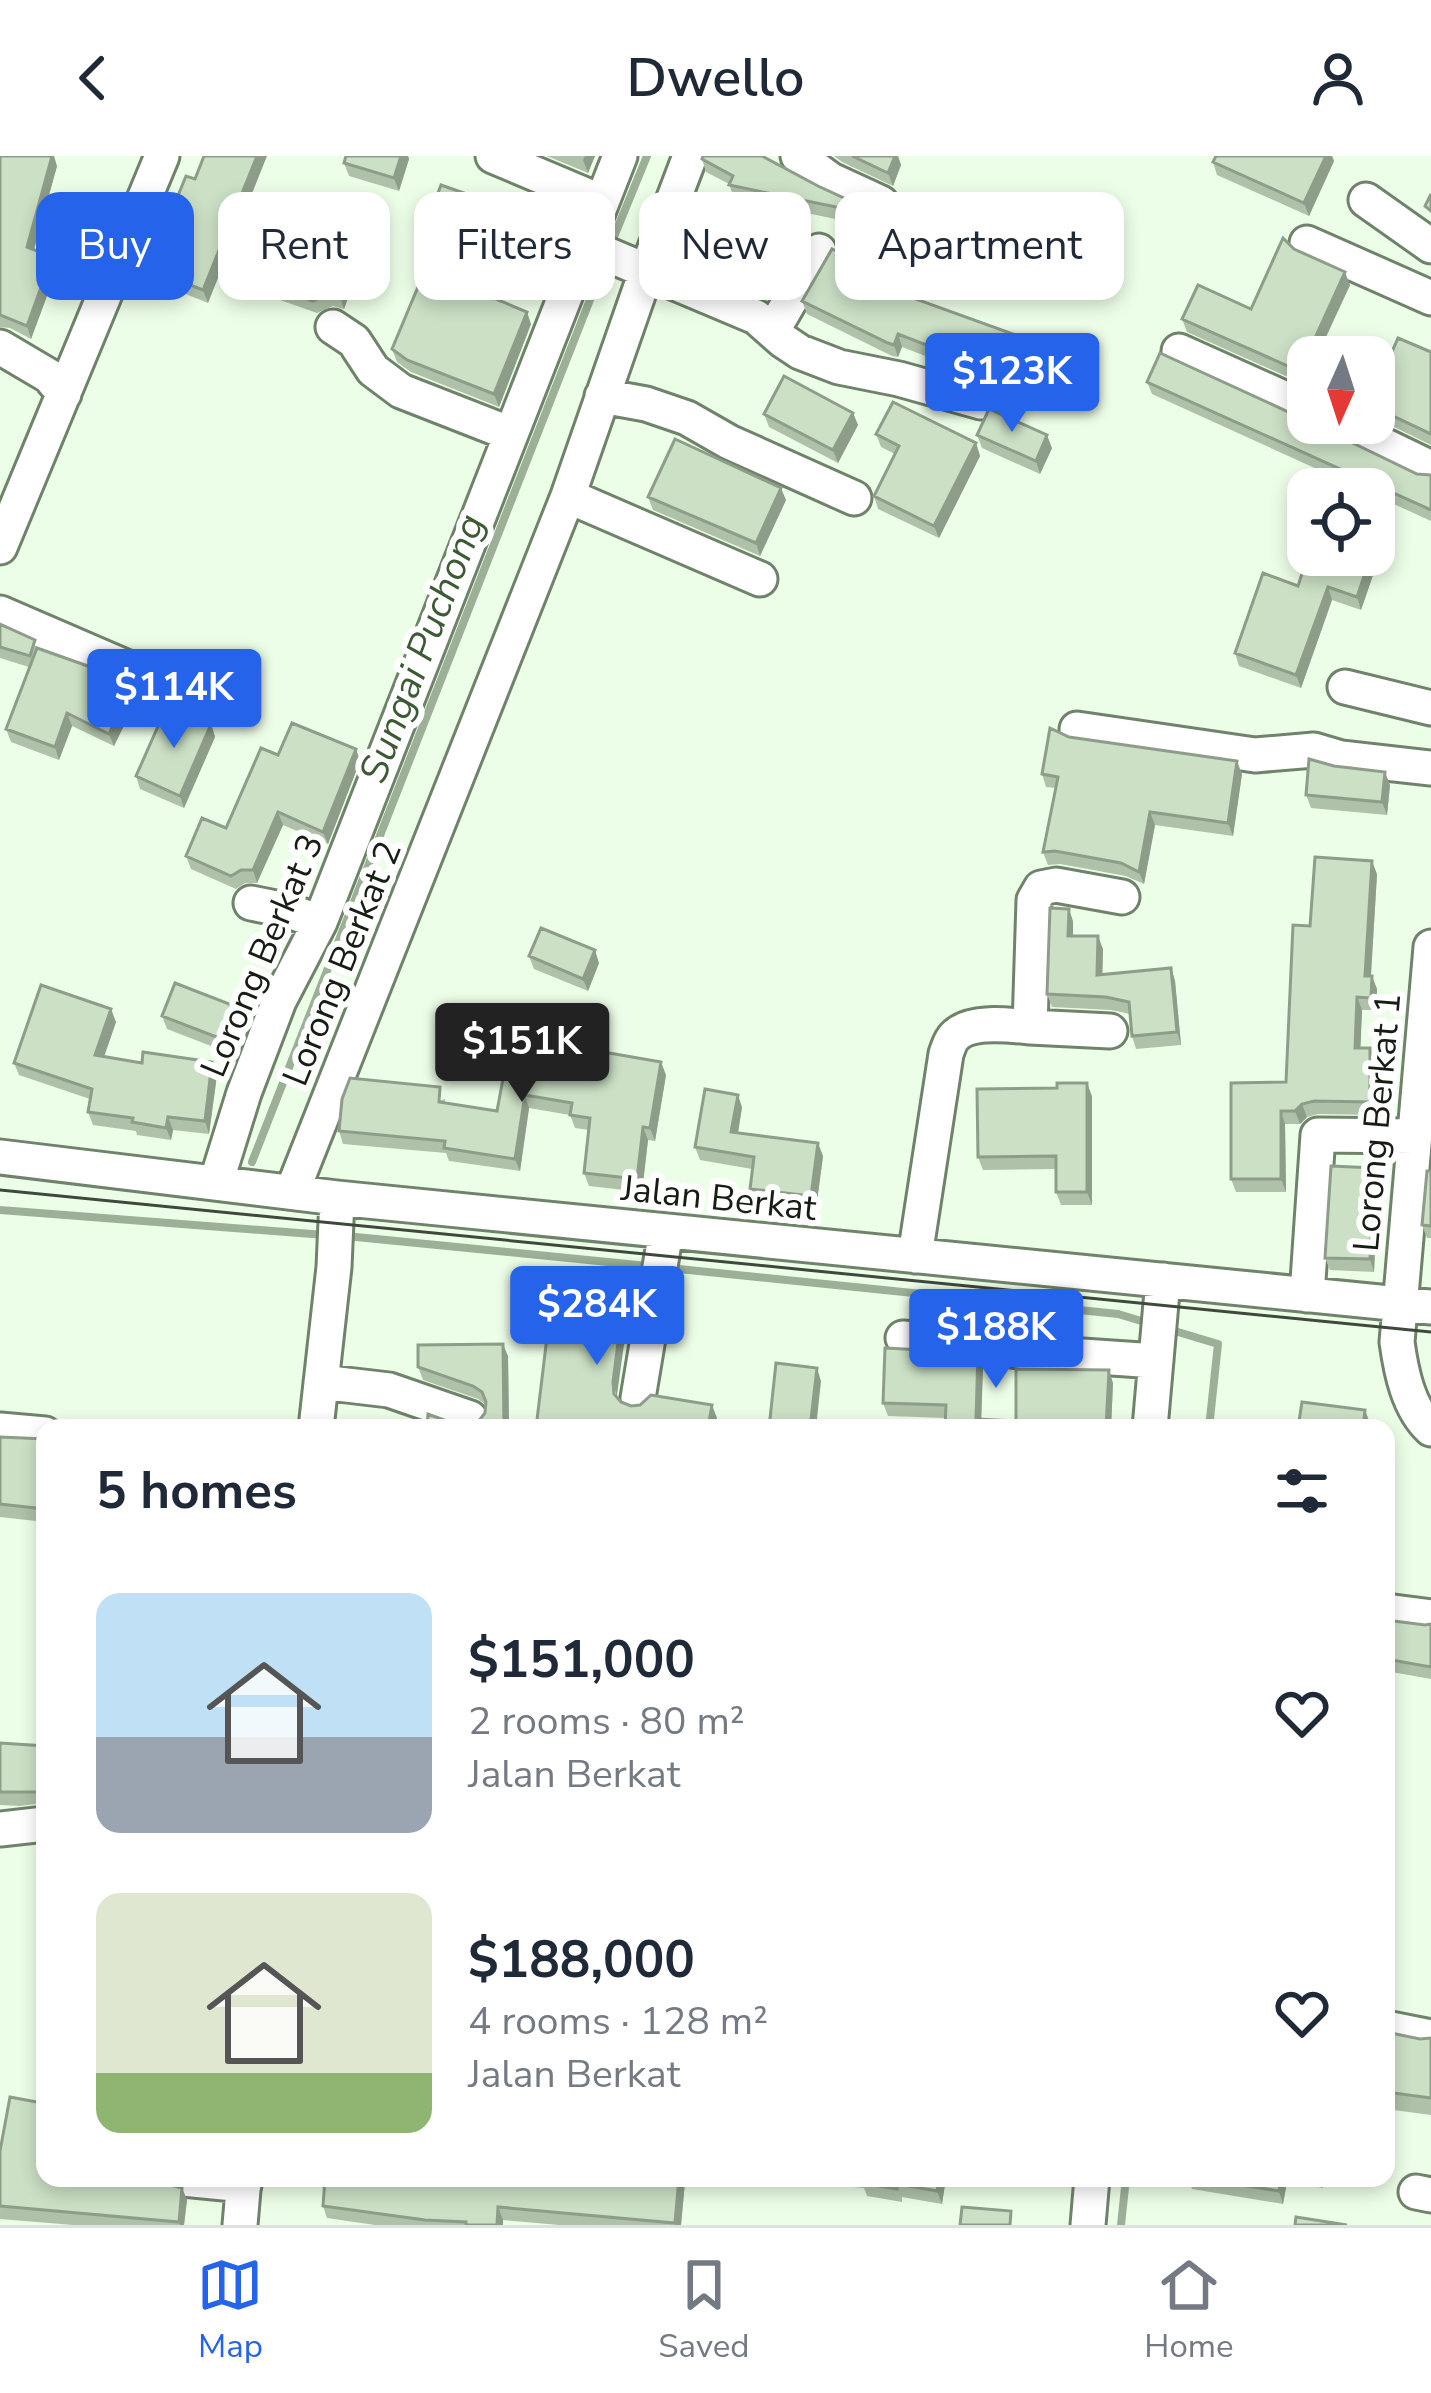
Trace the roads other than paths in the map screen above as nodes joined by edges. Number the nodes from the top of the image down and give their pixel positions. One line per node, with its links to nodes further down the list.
1 (162, 156): 23 (street)
2 (493, 156): 6 (street)
3 (620, 156): 7 (street, Lorong Berkat 3)
4 (690, 156): 8 (street, Lorong Berkat 2)
5 (798, 156): 9 (street)
6 (578, 192)
7 (606, 192)
8 (674, 192)
9 (858, 192)
10 (1366, 200): 12 (street)
11 (1307, 243): 16 (street)
12 (1431, 246)
13 (819, 251): 20 (street)
14 (615, 257): 15 (street)
15 (639, 268): 24 (street, Lorong Berkat 2)
16 (1431, 298)
17 (567, 300): 27 (street, Lorong Berkat 3)
18 (715, 300): 20 (street)
19 (332, 327): 27 (street)
20 (773, 330): 26 (street)
21 (0, 347): 23 (street)
22 (1179, 351): 25 (street)
23 (64, 394): 32 (street)
24 (602, 396): 30 (street, Lorong Berkat 2); 31 (street)
25 (1287, 400)
26 (981, 402)
27 (512, 434): 42 (street, Lorong Berkat 3)
28 (1383, 444): 29 (street)
29 (1431, 467)
30 (568, 496): 33 (street); 49 (street, Lorong Berkat 2)
31 (854, 498)
32 (0, 547)
33 (760, 579)
34 (0, 613): 36 (street)
35 (1345, 686): 37 (street)
36 (190, 695)
37 (1431, 708)
38 (1077, 729): 39 (street)
39 (1431, 768)
40 (1122, 897): 44 (street)
41 (251, 903): 42 (street)
42 (320, 922): 48 (street, Lorong Berkat 3)
43 (1431, 947): 46 (street, Lorong Berkat 1)
44 (1030, 1027): 45 (street); 52 (street)
45 (1110, 1031)
46 (1414, 1136): 54 (street); 55 (street, Lorong Berkat 1)
47 (0, 1157): 48 (street, Jalan Berkat)
48 (216, 1183): 49 (street, Jalan Berkat)
49 (292, 1192): 50 (street, Jalan Berkat)
50 (338, 1209): 51 (street, Jalan Berkat); 58 (street)
51 (662, 1252): 52 (street, Jalan Berkat); 59 (street)
52 (915, 1256): 53 (street, Jalan Berkat)
53 (1162, 1292): 54 (street, Jalan Berkat); 57 (street)
54 (1307, 1295): 55 (street, Jalan Berkat)
55 (1415, 1305): 63 (street, Lorong Berkat 1)
56 (903, 1338): 57 (street)
57 (1156, 1355): 62 (street)
58 (321, 1382): 60 (street); 61 (street)
59 (638, 1398)
60 (470, 1418)
61 (317, 1419)
62 (1151, 1419)
63 (1431, 1429)
64 (0, 1430): 65 (street)
65 (36, 1434)
66 (1395, 1612): 67 (street)
67 (1431, 1617)
68 (36, 1825): 69 (street)
69 (0, 1829)
70 (1395, 2030): 71 (street)
71 (1431, 2036)
72 (243, 2187): 74 (street)
73 (1091, 2187): 75 (street)
74 (239, 2225)
75 (1088, 2225)

